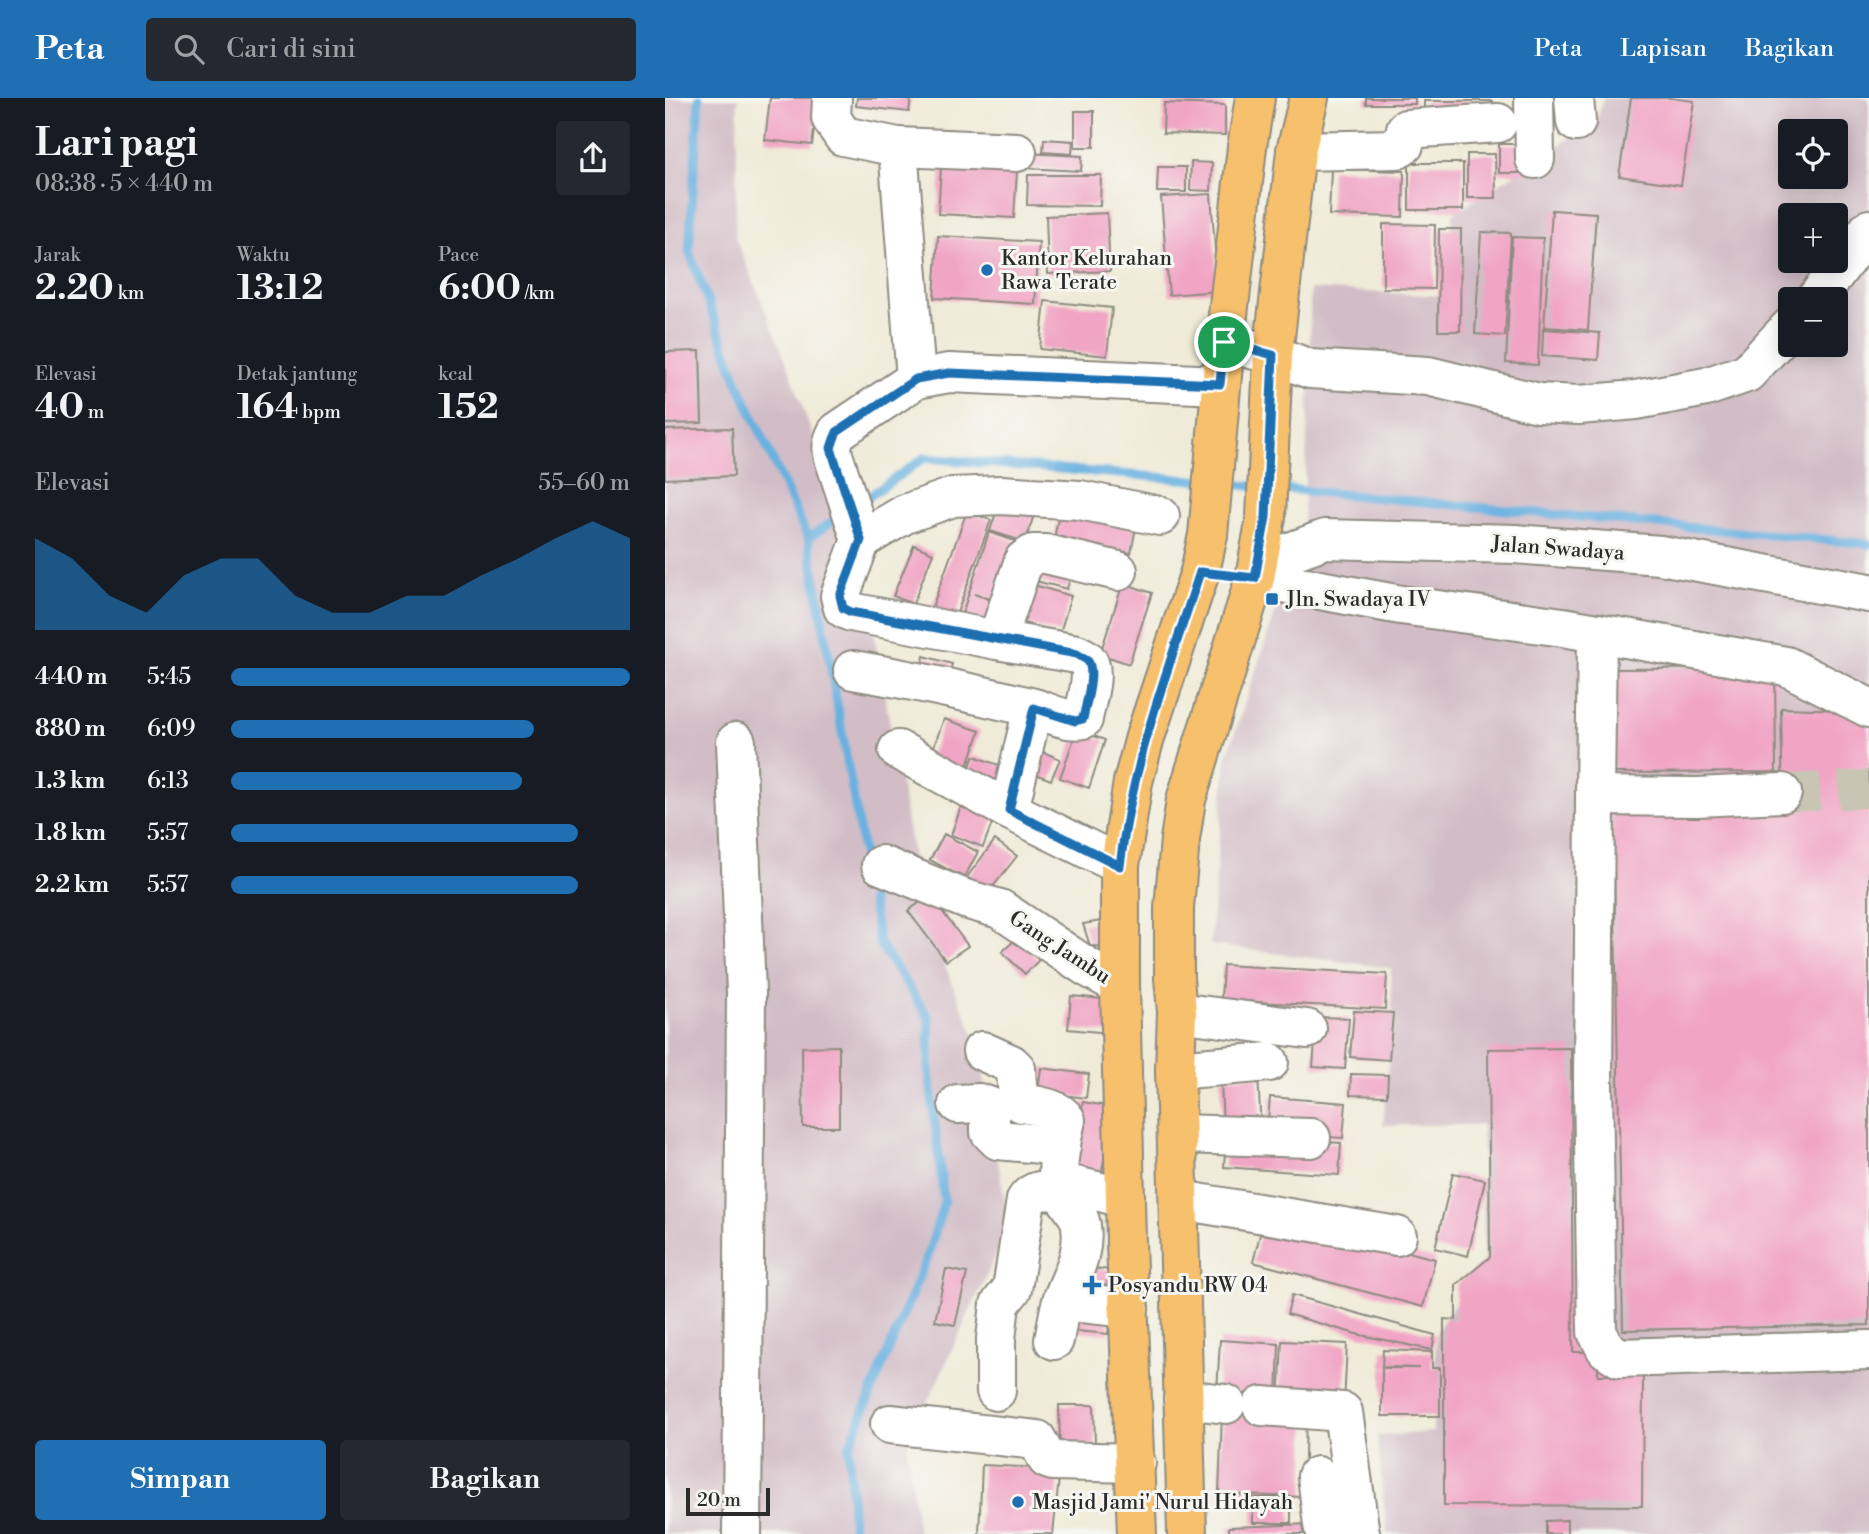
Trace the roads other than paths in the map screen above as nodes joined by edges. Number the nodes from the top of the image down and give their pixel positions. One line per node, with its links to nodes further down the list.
1 (832, 98): 6 (street)
2 (1255, 98): 13 (main road)
3 (1309, 98): 7 (main road)
4 (1534, 98): 9 (street)
5 (1497, 123): 7 (street)
6 (898, 147): 8 (street); 15 (street)
7 (1296, 151): 14 (main road)
8 (1017, 152)
9 (1535, 159)
10 (1869, 229): 11 (street)
11 (1825, 287)
12 (1778, 340): 14 (street)
13 (1224, 342): 14 (street); 16 (main road)
14 (1273, 355): 21 (main road)
15 (916, 379): 16 (street); 18 (street)
16 (1219, 398): 20 (main road)
17 (1160, 516): 18 (street)
18 (858, 532): 24 (street)
19 (1118, 571): 24 (street)
20 (1200, 572): 21 (main road); 34 (main road)
21 (1255, 578): 22 (street, Jalan Swadaya); 23 (street); 36 (main road)
22 (1869, 593)
23 (1597, 633): 27 (street); 31 (street)
24 (997, 639): 26 (street)
25 (853, 670): 26 (street)
26 (1034, 708): 32 (street)
27 (1869, 708)
28 (736, 742): 57 (street)
29 (898, 750): 32 (street)
30 (1782, 793): 31 (street)
31 (1595, 796): 51 (street)
32 (1009, 810): 34 (street)
33 (881, 866): 35 (street, Gang Jambu)
34 (1120, 866): 35 (main road)
35 (1120, 985): 45 (main road)
36 (1177, 1012): 37 (street); 40 (main road)
37 (1307, 1029)
38 (982, 1051): 44 (street)
39 (1269, 1062): 40 (street)
40 (1175, 1070): 42 (main road)
41 (958, 1104): 44 (street)
42 (1178, 1134): 43 (street); 46 (main road)
43 (1311, 1138)
44 (1060, 1173): 45 (street); 48 (street); 52 (street)
45 (1125, 1198): 49 (main road)
46 (1179, 1199): 47 (street); 53 (main road)
47 (1397, 1236)
48 (1062, 1301): 49 (street); 50 (street)
49 (1129, 1308): 55 (main road)
50 (1054, 1340)
51 (1869, 1350)
52 (996, 1391)
53 (1183, 1399): 59 (main road); 60 (street)
54 (890, 1424): 55 (street)
55 (1136, 1463): 58 (main road)
56 (1317, 1476): 60 (street)
57 (742, 1534)
58 (1137, 1534)
59 (1187, 1534)
60 (1360, 1534)

